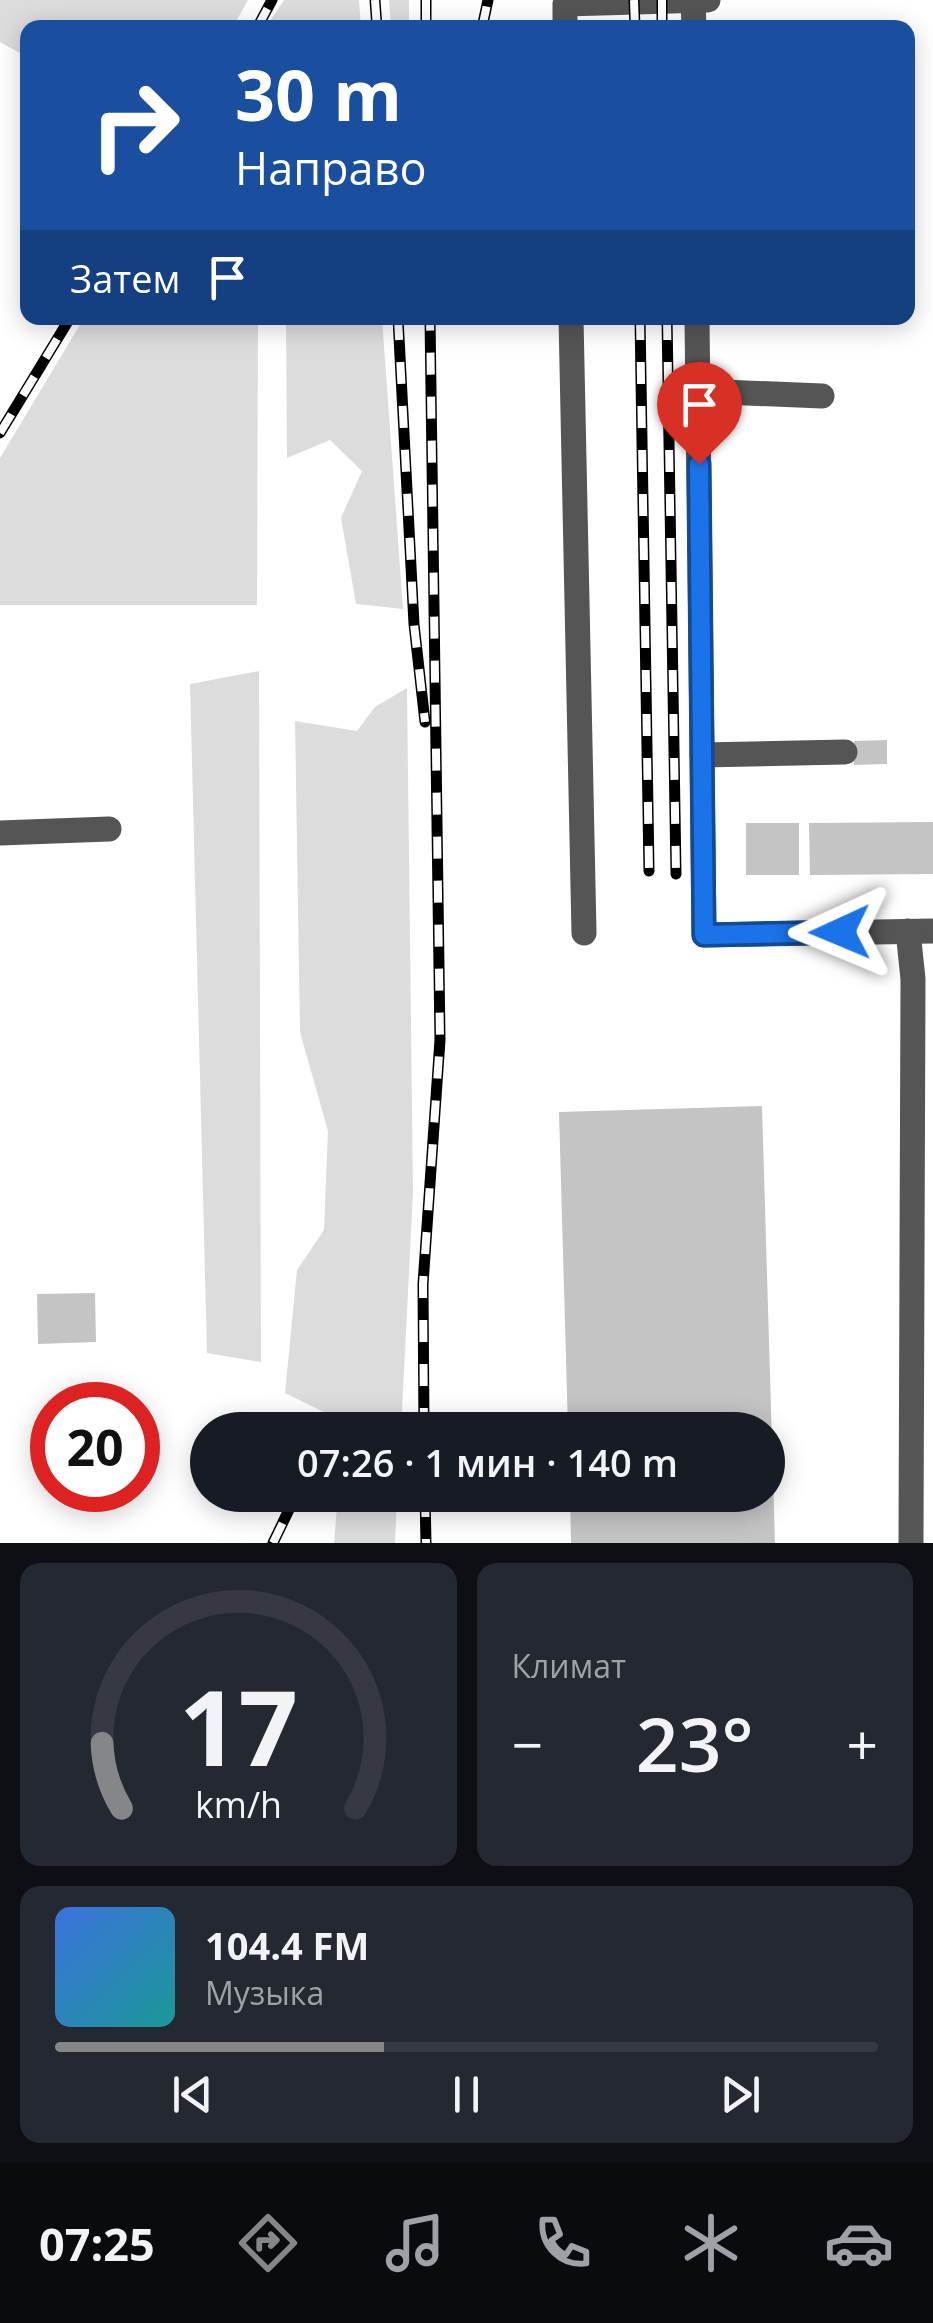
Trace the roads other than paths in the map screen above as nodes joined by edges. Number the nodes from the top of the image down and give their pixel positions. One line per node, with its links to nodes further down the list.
1 (693, 0): 2 (street); 3 (street)
2 (708, 0)
3 (565, 20)
4 (572, 325): 13 (street)
5 (697, 325): 6 (street)
6 (698, 391): 7 (street); 9 (street)
7 (822, 396)
8 (845, 752): 9 (street)
9 (702, 755): 12 (street)
10 (109, 830): 11 (street)
11 (0, 833)
12 (920, 931): 14 (street)
13 (584, 934)
14 (911, 1543)

